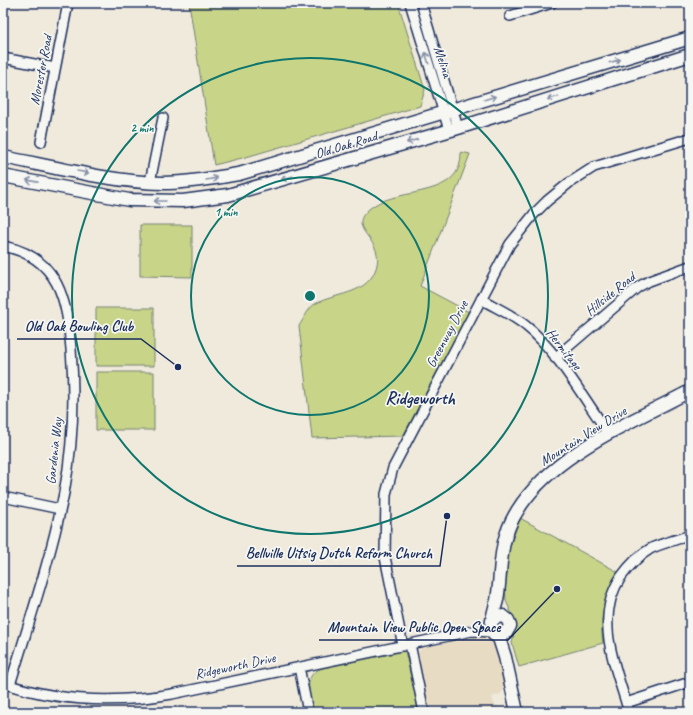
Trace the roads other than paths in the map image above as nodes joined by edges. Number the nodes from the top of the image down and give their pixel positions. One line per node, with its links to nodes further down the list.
1 (68, 3): 9 (street, Morester Road)
2 (410, 3): 10 (street, Melina, one-way to 2)
3 (421, 3): 10 (street, Melina)
4 (552, 3): 5 (street)
5 (510, 16)
6 (690, 38): 10 (main road, Old Oak Road, one-way to 6)
7 (690, 55): 12 (main road, Old Oak Road, one-way to 12)
8 (3, 58): 9 (street)
9 (55, 68): 14 (street, Morester Road)
10 (448, 111): 12 (street, Melina); 17 (main road, Old Oak Road, one-way to 10)
11 (163, 118): 17 (street)
12 (454, 129): 16 (main road, Old Oak Road, one-way to 16)
13 (690, 138): 20 (street, Greenway Drive)
14 (41, 142)
15 (3, 157): 17 (main road, Old Oak Road, one-way to 17)
16 (3, 176)
17 (150, 182)
18 (3, 246): 25 (street, Gardenia Way)
19 (690, 266): 21 (street, Hillside Road)
20 (481, 299): 21 (street, Hermitage); 29 (street, Greenway Drive)
21 (555, 358): 23 (street, Hermitage)
22 (690, 392): 23 (main road, Mountain View Drive)
23 (609, 434): 27 (main road, Mountain View Drive)
24 (3, 497): 25 (street)
25 (60, 509): 32 (street, Gardenia Way)
26 (690, 535): 33 (street)
27 (498, 596): 28 (main road, Mountain View Drive); 28 (main road, Mountain View Drive)
28 (496, 627): 29 (street, Ridgeworth Drive); 36 (main road)
29 (406, 645): 30 (street, Ridgeworth Drive); 35 (street, Greenway Drive)
30 (299, 667): 32 (street, Ridgeworth Drive); 34 (street)
31 (690, 682): 33 (street)
32 (6, 684)
33 (626, 703): 37 (street)
34 (308, 712)
35 (424, 712)
36 (517, 712)
37 (629, 712)

